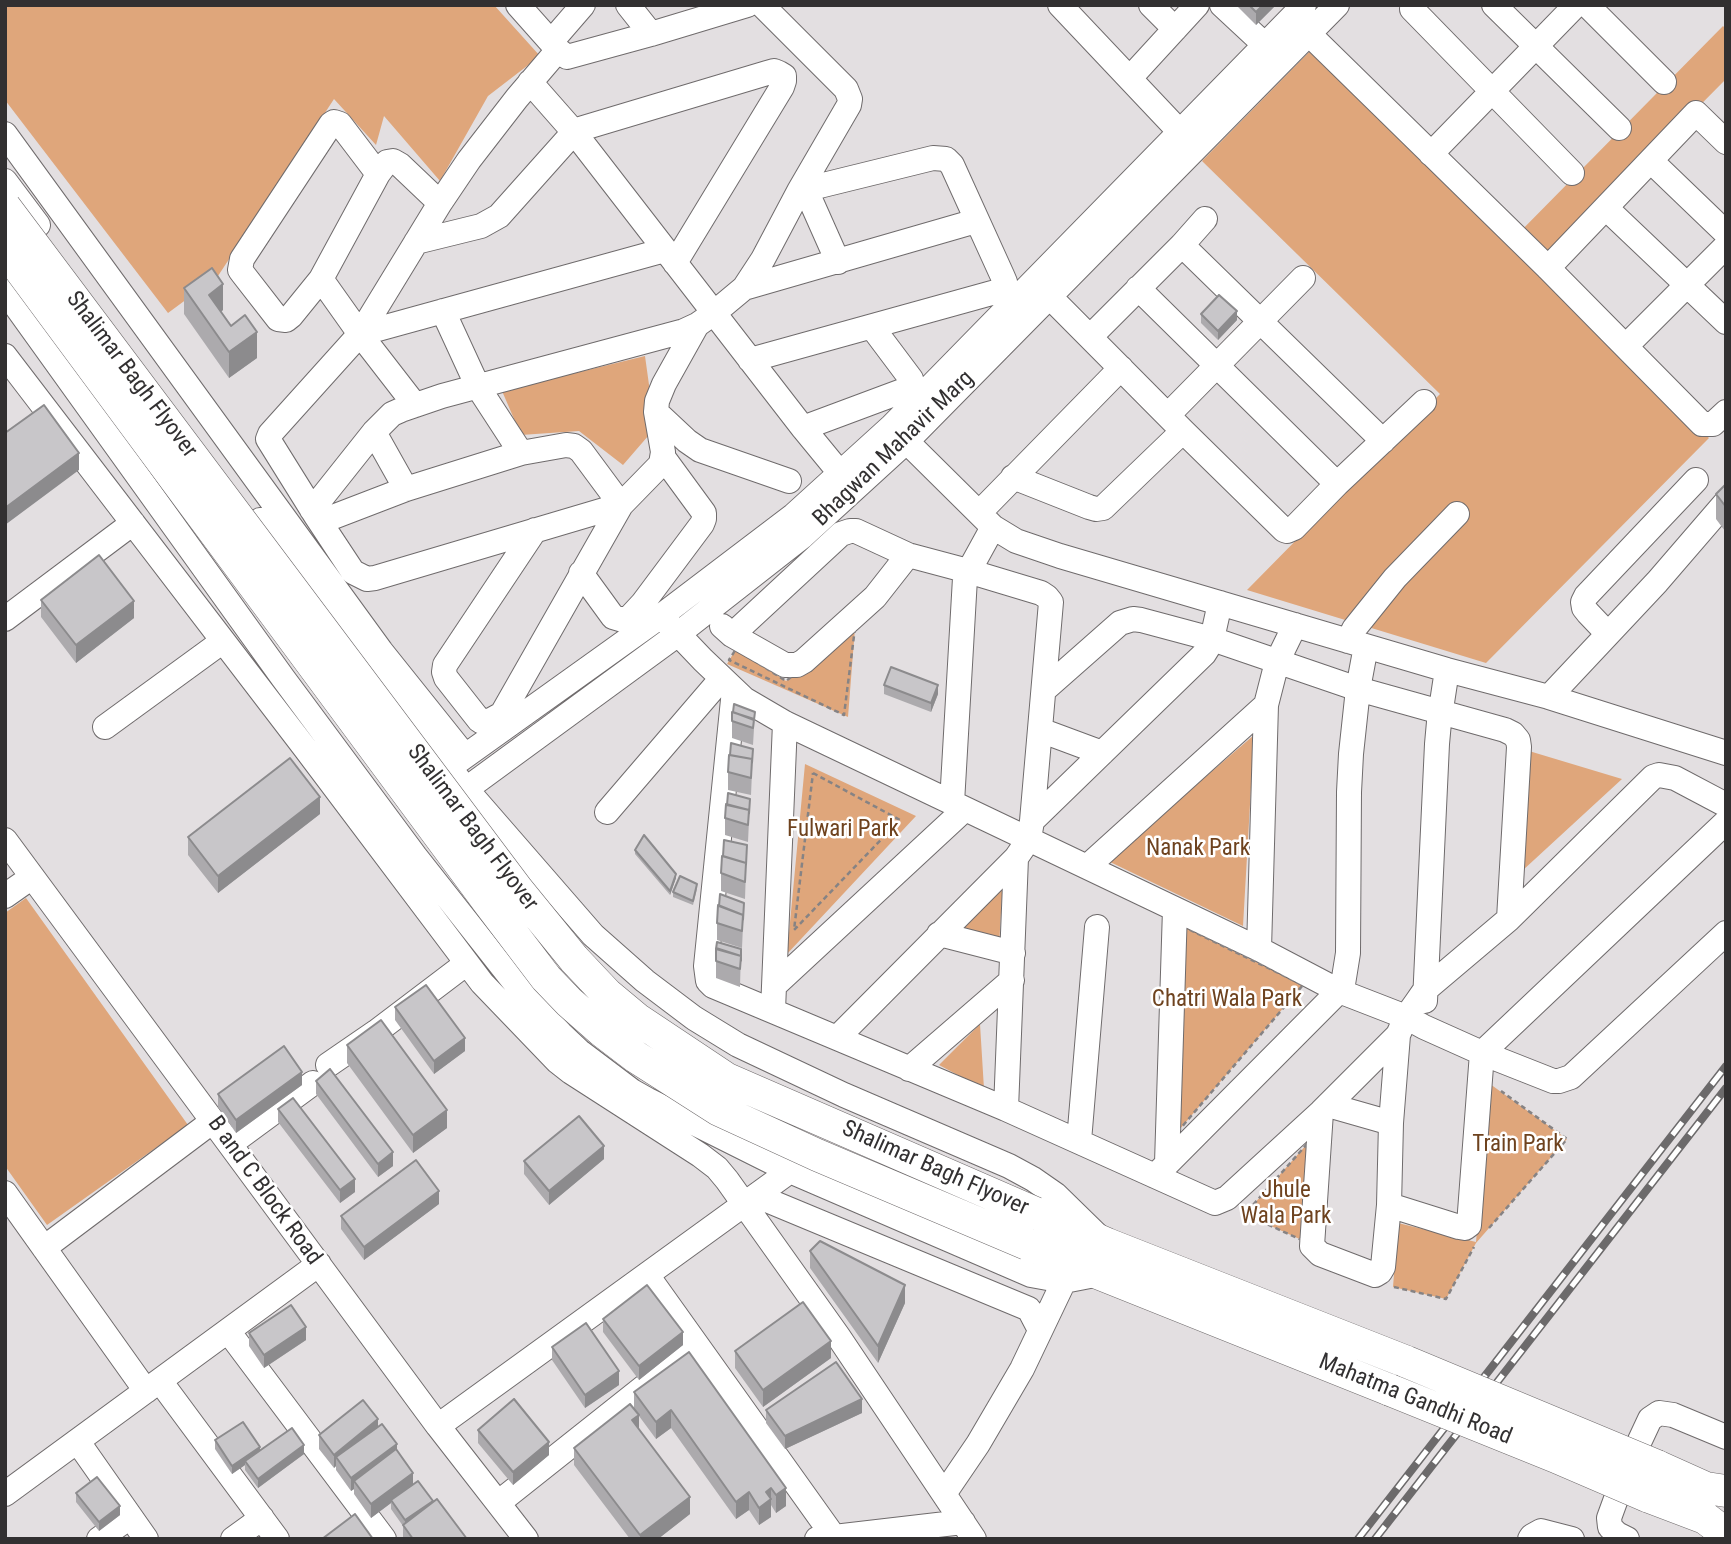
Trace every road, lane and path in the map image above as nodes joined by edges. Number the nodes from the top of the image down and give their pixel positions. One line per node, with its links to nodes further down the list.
1 (518, 5): 20 (street)
2 (583, 5): 20 (street)
3 (628, 5): 17 (street)
4 (747, 5): 17 (street)
5 (762, 5): 36 (street)
6 (1060, 5): 22 (street)
7 (1151, 5): 16 (street)
8 (1197, 5): 16 (street)
9 (1222, 5): 19 (street)
10 (1304, 5): 19 (street, Bhagwan Mahavir Marg)
11 (1337, 5): 18 (street, Bhagwan Mahavir Marg)
12 (1494, 5): 21 (street)
13 (1576, 5): 21 (street)
14 (1587, 5): 24 (street)
15 (1412, 9): 25 (street)
16 (1175, 29): 22 (street)
17 (651, 34): 20 (street)
18 (1309, 34): 31 (street); 57 (street, Bhagwan Mahavir Marg)
19 (1265, 45): 28 (street, Bhagwan Mahavir Marg)
20 (554, 46): 23 (street)
21 (1536, 46): 25 (street); 26 (street)
22 (1130, 78): 28 (street)
23 (530, 82): 27 (street); 37 (street)
24 (1664, 82)
25 (1493, 90): 31 (street); 33 (street)
26 (1619, 128)
27 (574, 132): 44 (street); 48 (street); 48 (street)
28 (1180, 132): 57 (street, Bhagwan Mahavir Marg)
29 (5, 134): 84 (street)
30 (1726, 142): 32 (street)
31 (1431, 154): 51 (street)
32 (1653, 163): 39 (street); 43 (street)
33 (1572, 173)
34 (378, 174): 37 (street); 53 (street); 53 (street)
35 (5, 181): 42 (street)
36 (802, 190): 41 (street); 50 (street); 55 (street)
37 (440, 203): 44 (street)
38 (5, 207): 173 (main road, Shalimar Bagh Flyover, bridge)
39 (1606, 208): 51 (street); 54 (street)
40 (1205, 219): 45 (street)
41 (976, 220): 50 (street); 63 (street)
42 (42, 231): 49 (street); 126 (street)
43 (1726, 233)
44 (416, 242): 64 (street)
45 (1182, 245): 56 (street); 61 (street)
46 (1726, 246): 54 (street)
47 (5, 249): 176 (main road, Shalimar Bagh Flyover, bridge)
48 (670, 256): 59 (street); 60 (street)
49 (5, 260)
50 (838, 262): 55 (street)
51 (1548, 268): 66 (street)
52 (1303, 278): 61 (street)
53 (321, 279): 64 (street)
54 (1687, 285): 62 (street); 66 (street)
55 (744, 288): 60 (street)
56 (1138, 288): 65 (street); 69 (street)
57 (1042, 289): 65 (street); 79 (street, Bhagwan Mahavir Marg)
58 (5, 291): 113 (street)
59 (443, 311): 64 (street); 71 (street)
60 (705, 319): 68 (street); 71 (street); 74 (street)
61 (1261, 321): 69 (street); 81 (street)
62 (1726, 322)
63 (872, 327): 68 (street); 77 (street)
64 (360, 334): 73 (street); 80 (street)
65 (1090, 337): 70 (street)
66 (1626, 346): 75 (street)
67 (5, 356): 96 (street)
68 (750, 360): 77 (street)
69 (1217, 365): 76 (street); 89 (street)
70 (1121, 368): 76 (street); 85 (street)
71 (478, 387): 73 (street); 82 (street)
72 (1424, 402): 81 (street)
73 (415, 405): 78 (street)
74 (656, 412): 83 (street); 87 (street)
75 (1726, 412)
76 (1176, 423): 85 (street); 89 (street)
77 (803, 428): 88 (street)
78 (374, 432): 90 (street); 94 (street)
79 (899, 433): 88 (street, Bhagwan Mahavir Marg); 95 (street)
80 (268, 436): 84 (street); 94 (street)
81 (1383, 441): 89 (street)
82 (521, 453): 90 (street); 92 (street)
83 (663, 457): 92 (street); 100 (street)
84 (239, 458): 126 (street)
85 (1013, 478): 95 (street)
86 (1696, 480): 106 (street)
87 (789, 481)
88 (847, 482): 102 (street, Bhagwan Mahavir Marg); 104 (street, Bhagwan Mahavir Marg)
89 (1337, 484)
90 (406, 489): 94 (street)
91 (1726, 502): 106 (street)
92 (621, 505): 97 (street); 100 (street)
93 (1457, 514): 110 (street)
94 (316, 516): 97 (street)
95 (986, 520): 99 (street); 101 (street)
96 (133, 523): 103 (street); 109 (street)
97 (535, 530): 100 (street)
98 (908, 555): 99 (street); 107 (street); 107 (street)
99 (968, 571): 117 (street); 130 (street)
100 (581, 573)
101 (1220, 603): 105 (street); 108 (street)
102 (712, 607): 104 (street, Bhagwan Mahavir Marg); 107 (street)
103 (5, 619)
104 (669, 625): 114 (street); 126 (street, Bhagwan Mahavir Marg); 128 (street, Bhagwan Mahavir Marg)
105 (1295, 625): 110 (street); 111 (street)
106 (1608, 634): 118 (street)
107 (732, 635)
108 (1212, 639): 111 (street); 117 (street); 124 (street)
109 (223, 641): 116 (street); 122 (street)
110 (1357, 644): 112 (street); 115 (street)
111 (1277, 662): 115 (street); 119 (street)
112 (1447, 670): 118 (street); 120 (street)
113 (281, 674): 116 (street); 132 (street)
114 (728, 684): 121 (street); 131 (street); 153 (street)
115 (1358, 689): 120 (street); 152 (street)
116 (261, 690): 148 (street)
117 (1044, 690): 123 (street)
118 (1549, 697): 125 (street)
119 (1266, 705): 137 (street); 146 (street)
120 (1440, 712): 142 (street); 151 (street)
121 (785, 723): 130 (street); 153 (street)
122 (105, 727)
123 (1040, 730): 124 (street); 136 (street)
124 (1102, 753): 136 (street)
125 (1726, 753)
126 (457, 762): 128 (street); 132 (street, Bhagwan Mahavir Marg)
127 (813, 773): 127 (path)
128 (466, 789): 134 (street, Bhagwan Mahavir Marg); 140 (street)
129 (1726, 805): 142 (street)
130 (958, 806): 136 (street); 153 (street)
131 (607, 812)
132 (384, 814): 134 (street)
133 (1726, 822): 157 (street)
134 (401, 837): 149 (street)
135 (5, 840): 138 (street, B and C Block Road)
136 (1026, 840): 137 (street); 145 (street); 147 (street)
137 (1087, 867): 141 (street)
138 (32, 877): 139 (street); 162 (street, B and C Block Road)
139 (5, 896)
140 (573, 910): 149 (street); 173 (street)
141 (1179, 918): 141 (path); 146 (street); 166 (street)
142 (1509, 919): 151 (street)
143 (1097, 927): 164 (street)
144 (1726, 933): 157 (street)
145 (939, 934): 147 (street); 155 (street)
146 (1259, 949): 152 (street)
147 (1013, 953): 150 (street)
148 (467, 964): 156 (street); 165 (street)
149 (510, 976): 156 (street)
150 (1012, 980): 158 (street); 160 (street)
151 (1425, 990): 154 (street)
152 (1339, 991): 154 (street); 166 (street)
153 (773, 998): 155 (street)
154 (1409, 1026): 157 (street); 161 (street); 163 (street)
155 (837, 1038): 158 (street)
156 (552, 1041): 167 (street); 169 (street)
157 (1482, 1053): 170 (street)
158 (909, 1069): 160 (street)
159 (1501, 1092): 171 (path)
160 (1006, 1109): 164 (street)
161 (1321, 1117): 161 (path); 163 (street); 166 (street); 170 (street)
162 (213, 1121): 165 (street, B and C Block Road); 174 (street)
163 (1391, 1123): 170 (street)
164 (1079, 1141): 166 (street)
165 (230, 1144): 175 (street, B and C Block Road)
166 (1161, 1169)
167 (790, 1171): 169 (street); 178 (street)
168 (5, 1193): 174 (street)
169 (750, 1201): 177 (street); 180 (street); 188 (street)
170 (1389, 1205)
171 (1485, 1232)
172 (1476, 1243): 179 (path)
173 (1107, 1244): 190 (main road, Mahatma Gandhi Road, bridge)
174 (44, 1248): 183 (street)
175 (319, 1264): 181 (street); 184 (street, B and C Block Road)
176 (1100, 1275): 178 (street); 190 (main road, Mahatma Gandhi Road, bridge)
177 (647, 1276): 182 (street); 184 (street)
178 (1058, 1280): 180 (street)
179 (1392, 1287)
180 (1040, 1330): 188 (street)
181 (228, 1331): 183 (street); 199 (street)
182 (697, 1345): 189 (street); 194 (street)
183 (153, 1386): 186 (street); 192 (street)
184 (438, 1426): 189 (street, B and C Block Road)
185 (1726, 1437): 203 (street)
186 (78, 1442): 187 (street); 191 (street)
187 (6, 1493)
188 (944, 1494): 193 (street)
189 (498, 1503): 200 (street, B and C Block Road)
190 (1719, 1509)
191 (130, 1517): 195 (street); 196 (street)
192 (262, 1518): 197 (street); 198 (street)
193 (968, 1531): 194 (street)
194 (825, 1538)
195 (99, 1539)
196 (146, 1539)
197 (233, 1539)
198 (277, 1539)
199 (384, 1539)
200 (526, 1539)
201 (1530, 1539): 202 (street)
202 (1572, 1539)
203 (1627, 1539)

